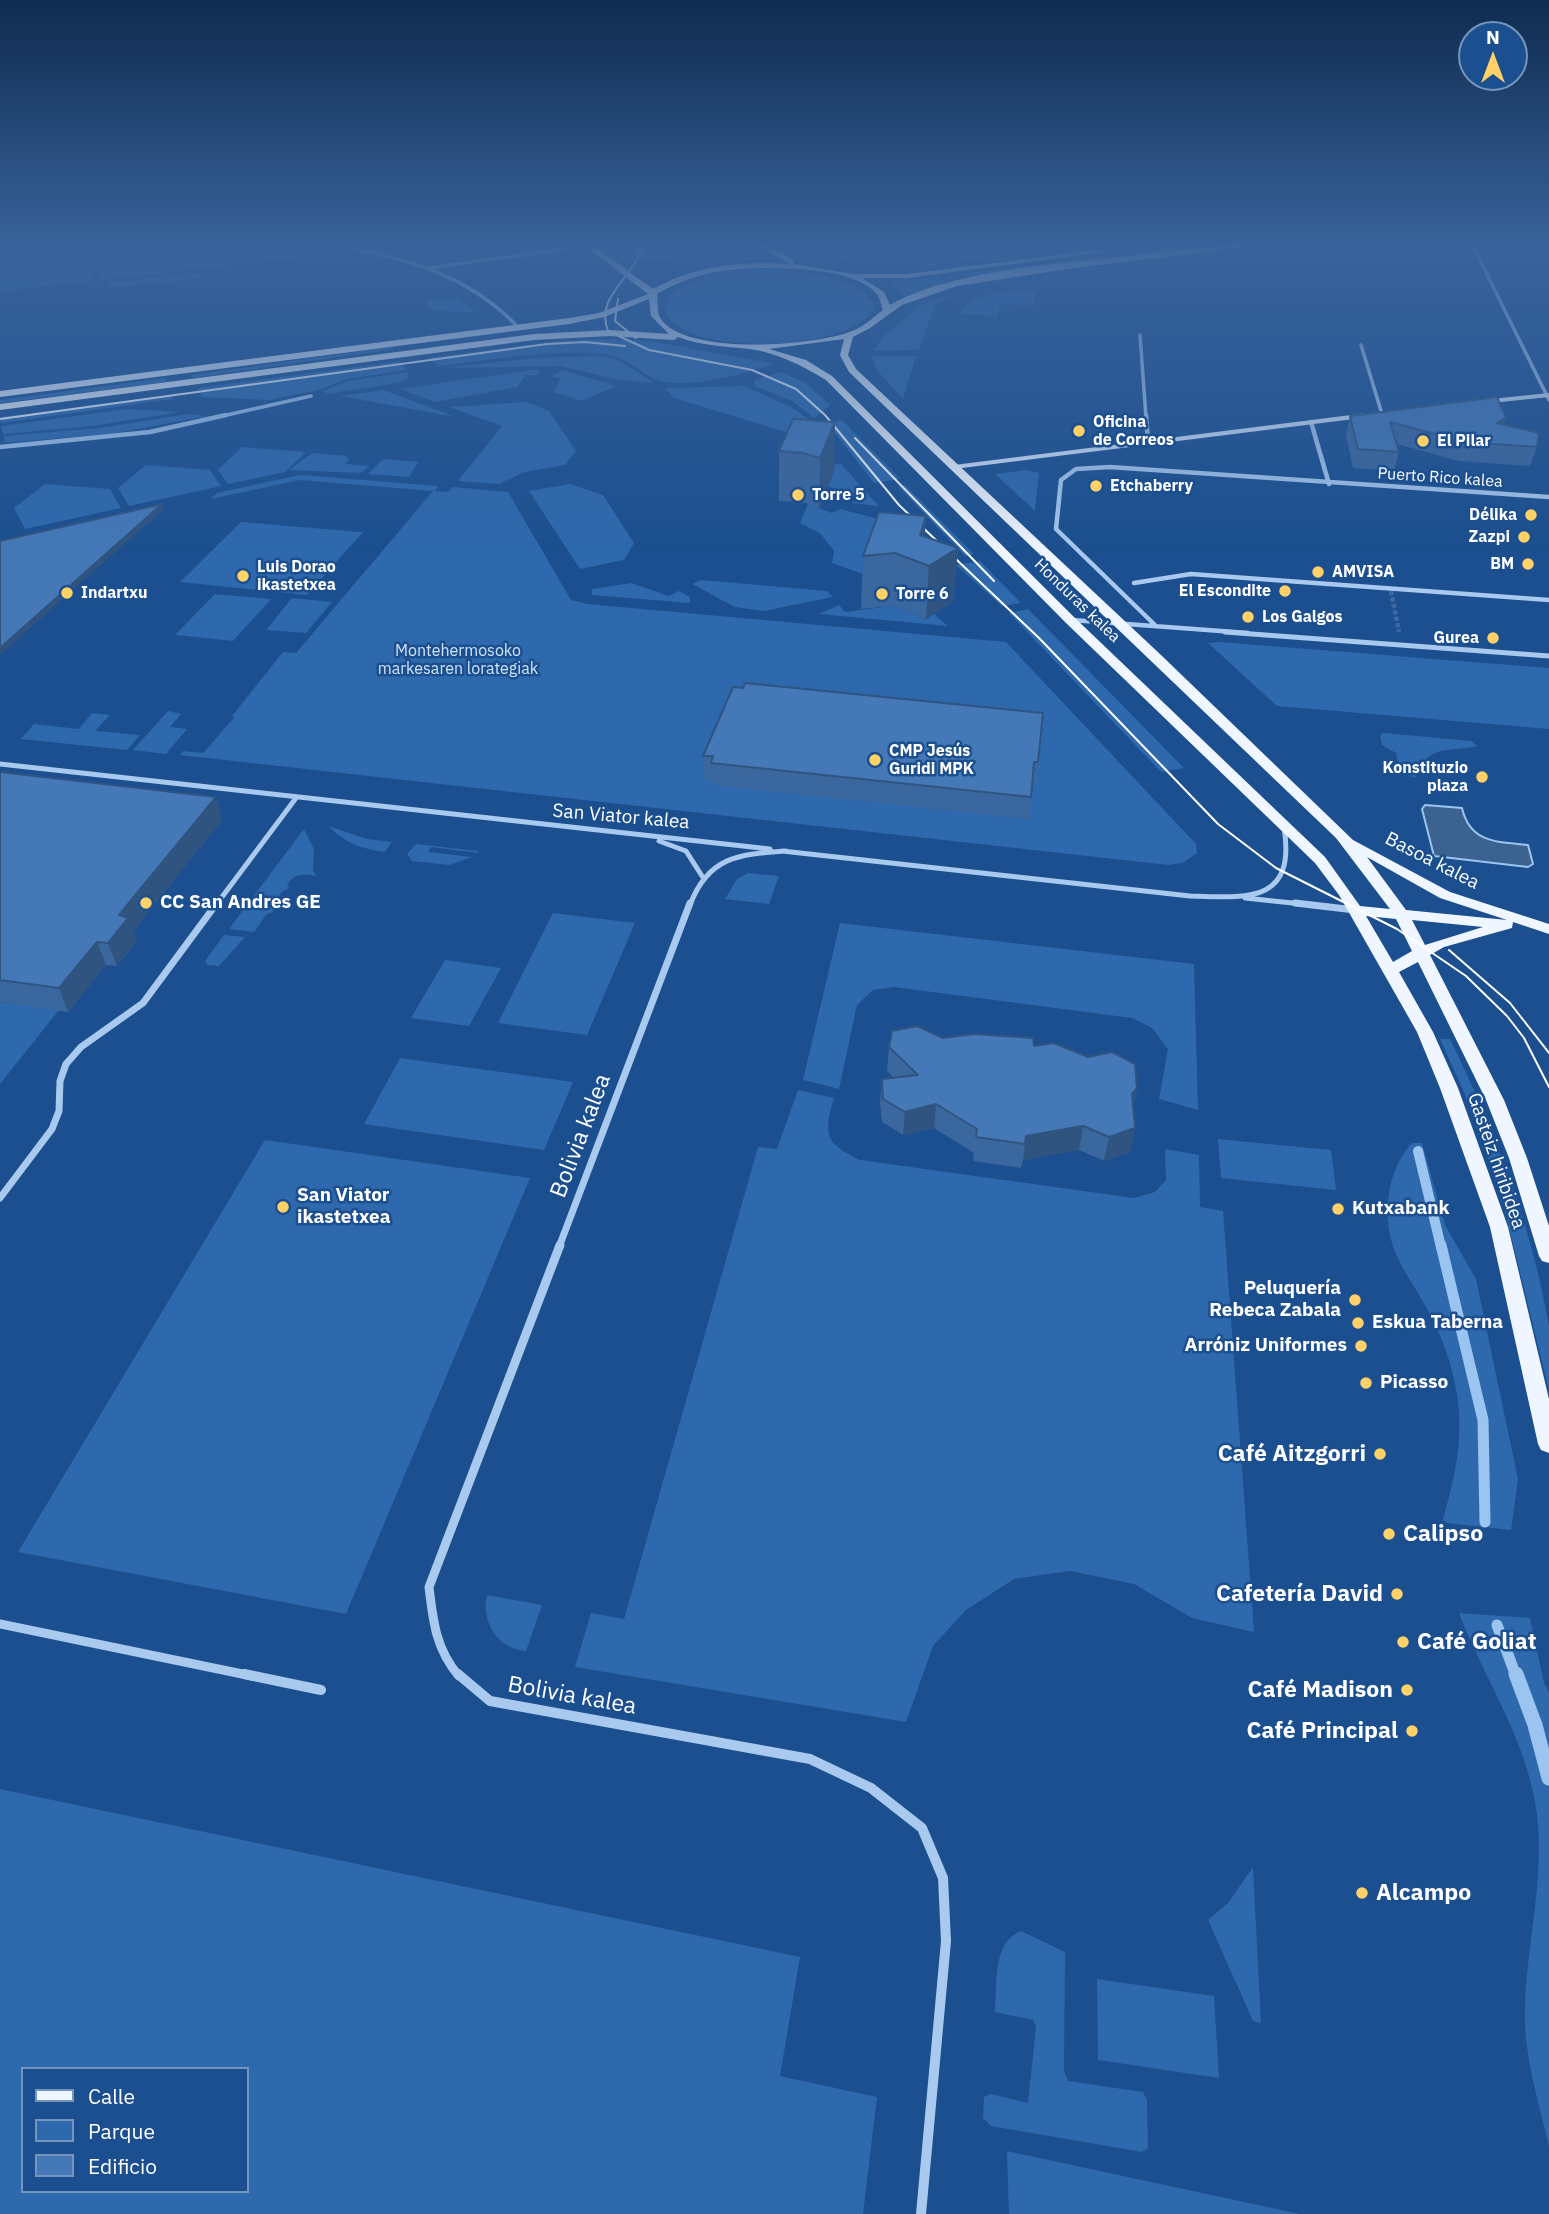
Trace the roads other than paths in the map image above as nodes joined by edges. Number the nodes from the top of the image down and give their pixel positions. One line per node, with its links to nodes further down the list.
1 (361, 347): 8 (main road)
2 (455, 347): 12 (main road)
3 (754, 347): 23 (main road, Honduras kalea)
4 (846, 347): 18 (main road, Honduras kalea)
5 (1141, 347): 16 (street)
6 (1362, 347): 14 (street)
7 (1523, 347): 10 (street)
8 (0, 394)
9 (311, 396): 17 (street)
10 (1548, 397): 11 (street)
11 (1477, 403)
12 (0, 407)
13 (1395, 412): 14 (street)
14 (1382, 414): 15 (street)
15 (1311, 422): 16 (street); 19 (street)
16 (1148, 443): 18 (street)
17 (0, 446)
18 (954, 467): 24 (main road, Honduras kalea)
19 (1329, 484): 20 (street, Puerto Rico kalea); 25 (street, Puerto Rico kalea)
20 (1549, 497)
21 (1134, 583): 22 (street)
22 (1549, 600)
23 (1070, 620): 24 (street); 29 (main road, Honduras kalea)
24 (1120, 625): 25 (street); 30 (main road, Honduras kalea)
25 (1156, 626): 26 (street)
26 (1549, 656)
27 (0, 765): 28 (street, San Viator kalea)
28 (296, 798): 31 (street, San Viator kalea); 41 (street)
29 (1283, 826): 34 (street, San Viator kalea); 35 (main road, Honduras kalea)
30 (1340, 835): 36 (main road, Honduras kalea); 38 (main road, Basoa kalea)
31 (644, 837): 32 (street, San Viator kalea); 33 (street)
32 (786, 851): 33 (street); 34 (street, San Viator kalea)
33 (702, 876): 46 (street, Bolivia kalea)
34 (1239, 897): 35 (street, San Viator kalea)
35 (1356, 910): 36 (main road, Basoa kalea); 40 (main road, Gasteiz hiribidea)
36 (1402, 915): 37 (main road, Basoa kalea); 39 (main road, Gasteiz hiribidea)
37 (1508, 926): 38 (main road, Basoa kalea); 39 (main road, Basoa kalea)
38 (1549, 930)
39 (1420, 953): 40 (main road, Basoa kalea); 42 (main road, Gasteiz hiribidea)
40 (1390, 971): 43 (main road, Gasteiz hiribidea)
41 (0, 1198)
42 (1549, 1256)
43 (1549, 1444)
44 (0, 1624): 45 (street)
45 (321, 1690)
46 (922, 2214)

